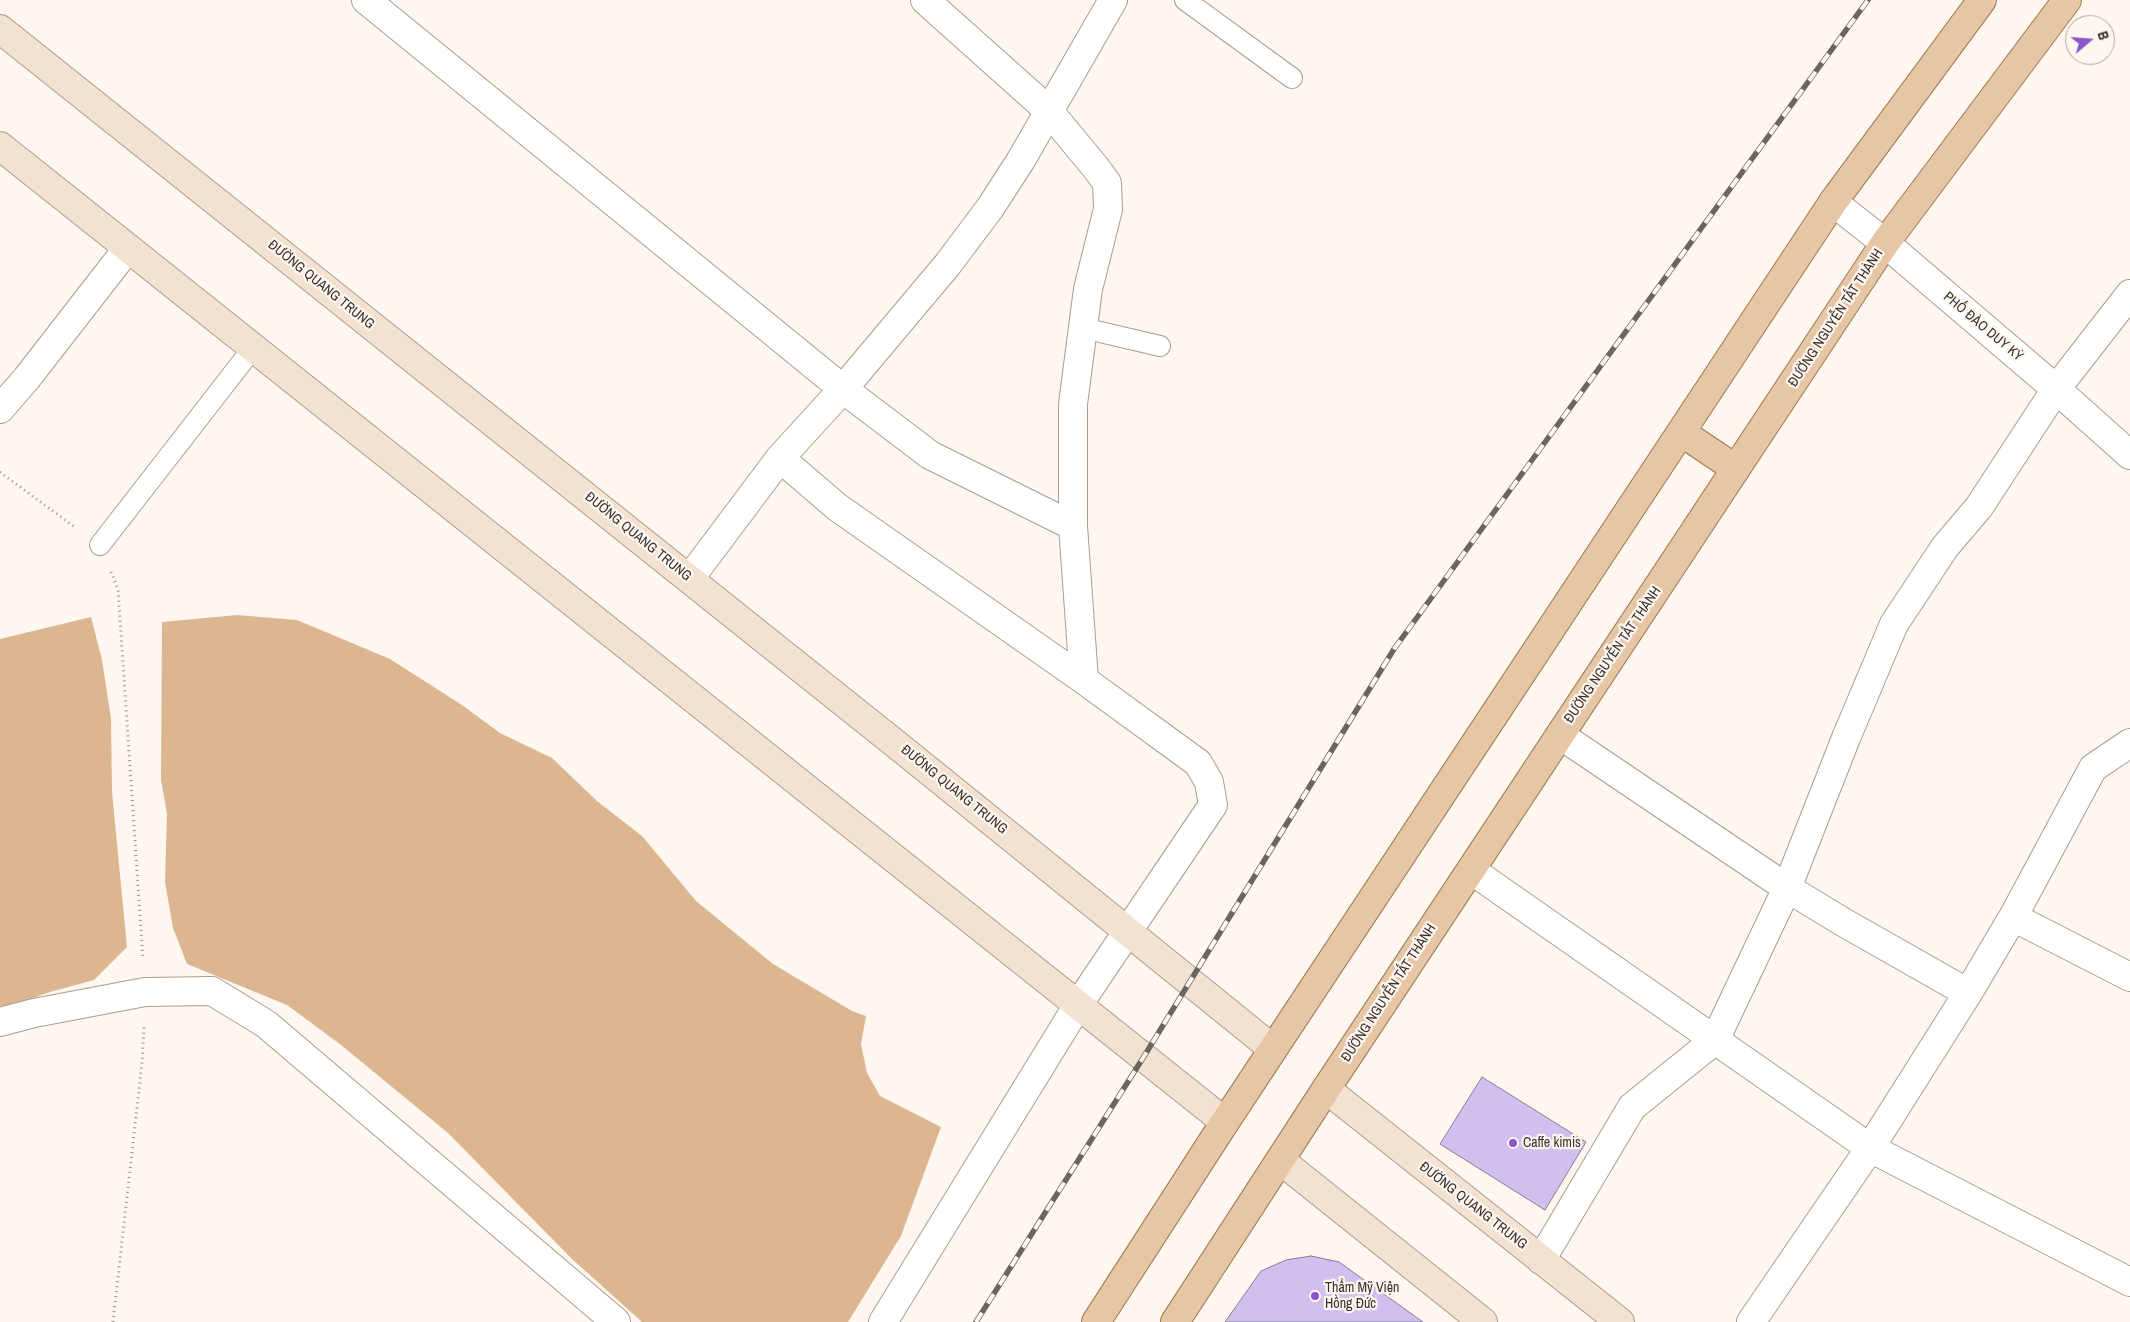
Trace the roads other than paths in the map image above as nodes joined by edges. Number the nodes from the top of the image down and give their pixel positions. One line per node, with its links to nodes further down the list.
1 (366, 0): 18 (street)
2 (925, 0): 9 (street)
3 (1112, 0): 9 (street)
4 (1185, 0): 8 (lane)
5 (1982, 0): 11 (main road)
6 (2067, 0): 12 (main road, ĐƯỜNG NGUYỄN TẤT THÀNH)
7 (0, 29): 27 (main road, ĐƯỜNG QUANG TRUNG)
8 (1292, 78)
9 (1048, 110): 15 (street); 18 (street)
10 (0, 146): 13 (main road)
11 (1833, 202): 12 (street, PHỐ ĐÀO DUY KỲ); 21 (main road)
12 (1885, 244): 19 (street, PHỐ ĐÀO DUY KỲ); 24 (main road, ĐƯỜNG NGUYỄN TẤT THÀNH)
13 (128, 248): 17 (main road); 20 (street)
14 (2130, 294): 19 (street)
15 (1083, 328): 16 (lane); 25 (street)
16 (1160, 346)
17 (253, 348): 26 (lane); 37 (main road)
18 (843, 389): 23 (street); 25 (street)
19 (2056, 389): 22 (street, PHỐ ĐÀO DUY KỲ); 32 (street)
20 (0, 409)
21 (1681, 432): 24 (main road); 40 (main road)
22 (2130, 455)
23 (780, 458): 27 (street); 28 (street)
24 (1736, 469): 29 (main road, ĐƯỜNG NGUYỄN TẤT THÀNH)
25 (1073, 526): 28 (street)
26 (100, 545)
27 (690, 578): 34 (main road, ĐƯỜNG QUANG TRUNG)
28 (1084, 680): 34 (street)
29 (1560, 735): 31 (main road, ĐƯỜNG NGUYỄN TẤT THÀNH); 32 (street)
30 (2130, 742): 33 (street)
31 (1471, 870): 39 (street); 41 (main road, ĐƯỜNG NGUYỄN TẤT THÀNH)
32 (1787, 888): 36 (street); 39 (street)
33 (2012, 917): 35 (street); 36 (street)
34 (1127, 931): 37 (street); 40 (main road, ĐƯỜNG QUANG TRUNG)
35 (2130, 976)
36 (1968, 993): 43 (street)
37 (1078, 1005): 42 (main road); 49 (street)
38 (0, 1022): 48 (street)
39 (1715, 1040): 43 (street); 45 (street)
40 (1272, 1049): 42 (main road)
41 (1326, 1089): 44 (main road, ĐƯỜNG NGUYỄN TẤT THÀNH); 45 (main road, ĐƯỜNG QUANG TRUNG)
42 (1225, 1122): 50 (main road)
43 (1870, 1148): 46 (street); 53 (street)
44 (1280, 1160): 51 (main road, ĐƯỜNG NGUYỄN TẤT THÀNH); 52 (main road)
45 (1541, 1260): 47 (main road, ĐƯỜNG QUANG TRUNG)
46 (2130, 1282)
47 (1616, 1321)
48 (616, 1322)
49 (883, 1322)
50 (1096, 1322)
51 (1175, 1322)
52 (1483, 1322)
53 (1751, 1322)

